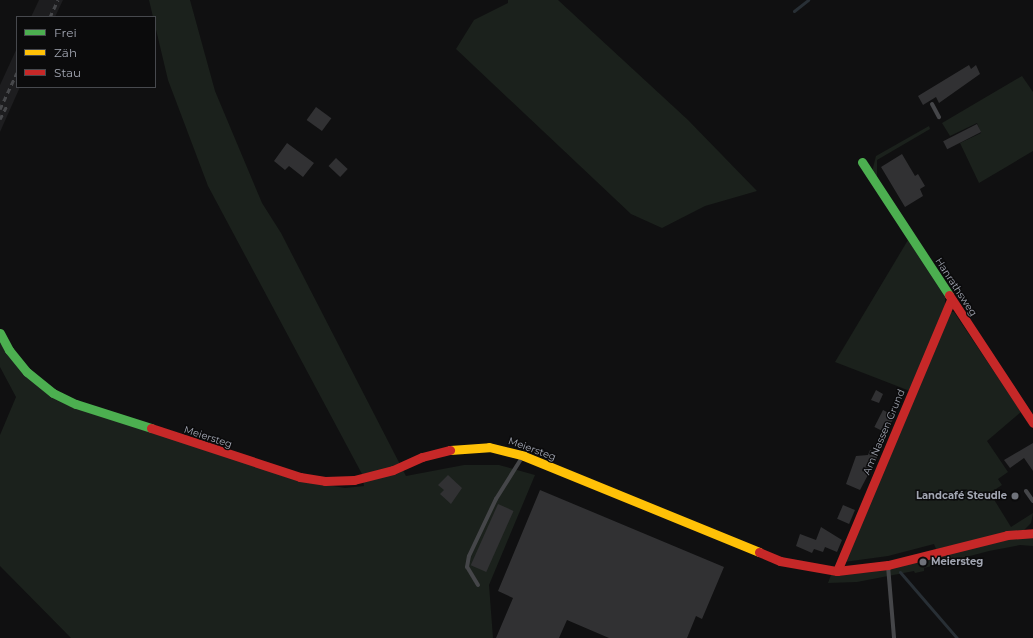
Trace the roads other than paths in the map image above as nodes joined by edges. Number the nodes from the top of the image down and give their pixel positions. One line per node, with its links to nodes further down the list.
1 (932, 104): 2 (lane)
2 (939, 117)
3 (862, 162): 4 (street, Hanrathsweg)
4 (951, 300): 6 (street, Hanrathsweg); 12 (street, Am Nassen Grund)
5 (0, 333): 7 (street, Meiersteg)
6 (1033, 423)
7 (524, 456): 12 (street, Meiersteg); 13 (lane)
8 (1026, 490): 9 (lane)
9 (1033, 501)
10 (1033, 533): 11 (street, Meiersteg)
11 (888, 566): 12 (street, Meiersteg); 14 (lane)
12 (837, 571)
13 (478, 585)
14 (894, 638)

